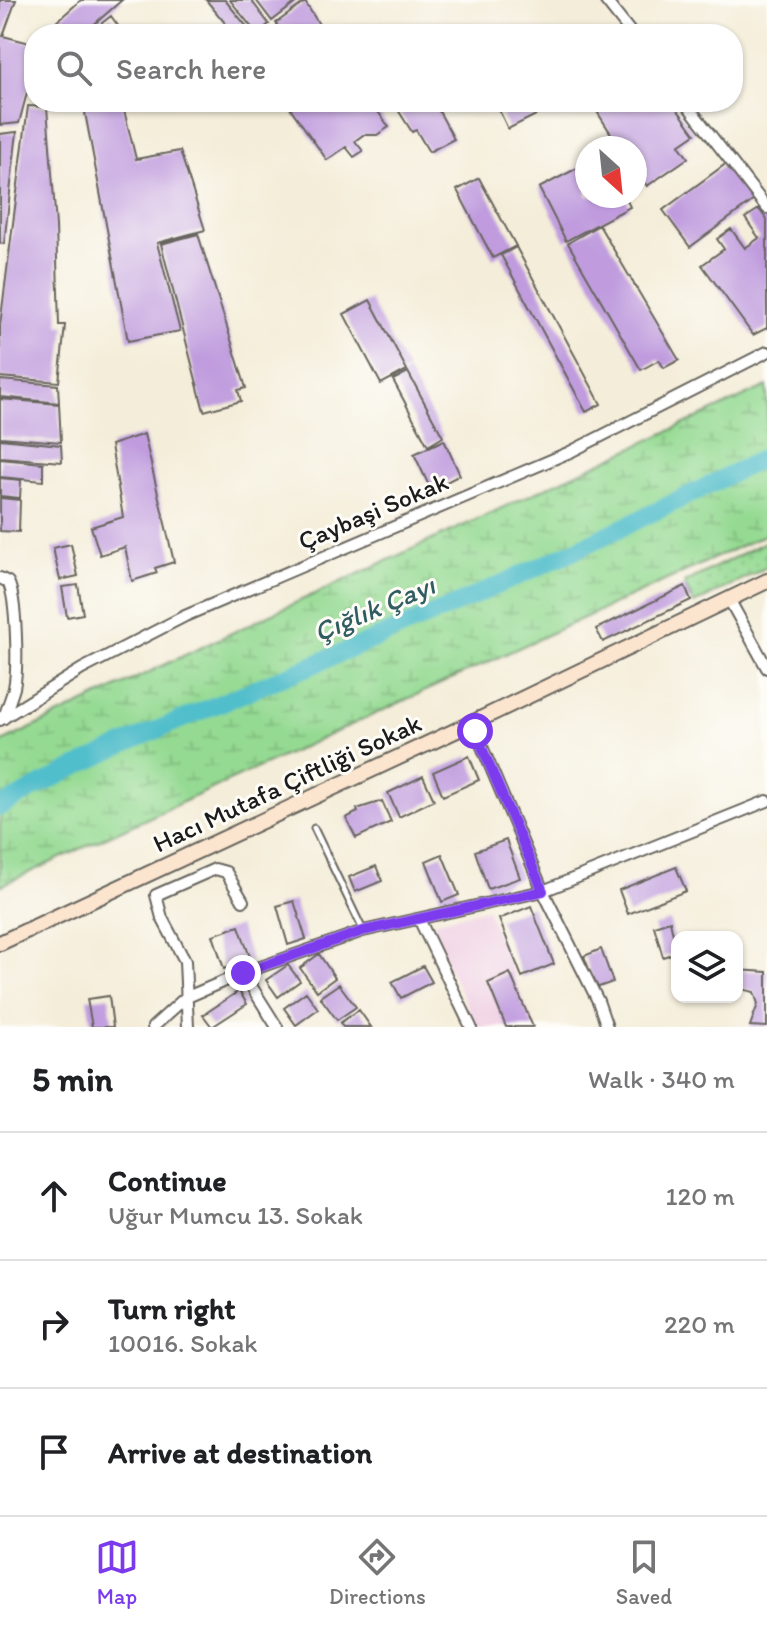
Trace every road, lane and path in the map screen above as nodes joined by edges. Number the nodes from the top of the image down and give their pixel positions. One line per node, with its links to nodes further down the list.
1 (605, 0): 2 (street)
2 (624, 24)
3 (693, 112): 4 (street)
4 (767, 208)
5 (767, 352): 10 (street, Çaybaşi Sokak)
6 (0, 578): 10 (street)
7 (767, 581): 8 (street, Hacı Mutafa Çiftliği Sokak)
8 (730, 601): 9 (street); 11 (street, Hacı Mutafa Çiftliği Sokak)
9 (767, 668)
10 (1, 718)
11 (472, 723): 14 (street); 18 (street, Hacı Mutafa Çiftliği Sokak)
12 (767, 801): 14 (street)
13 (314, 828): 17 (lane)
14 (543, 891): 16 (street); 25 (street)
15 (243, 901): 20 (street)
16 (419, 919): 17 (street); 24 (street)
17 (363, 931): 19 (street)
18 (0, 943)
19 (243, 973): 20 (street); 23 (street)
20 (185, 998): 21 (street); 22 (street)
21 (153, 1027)
22 (188, 1027)
23 (277, 1027)
24 (471, 1027)
25 (607, 1027)

